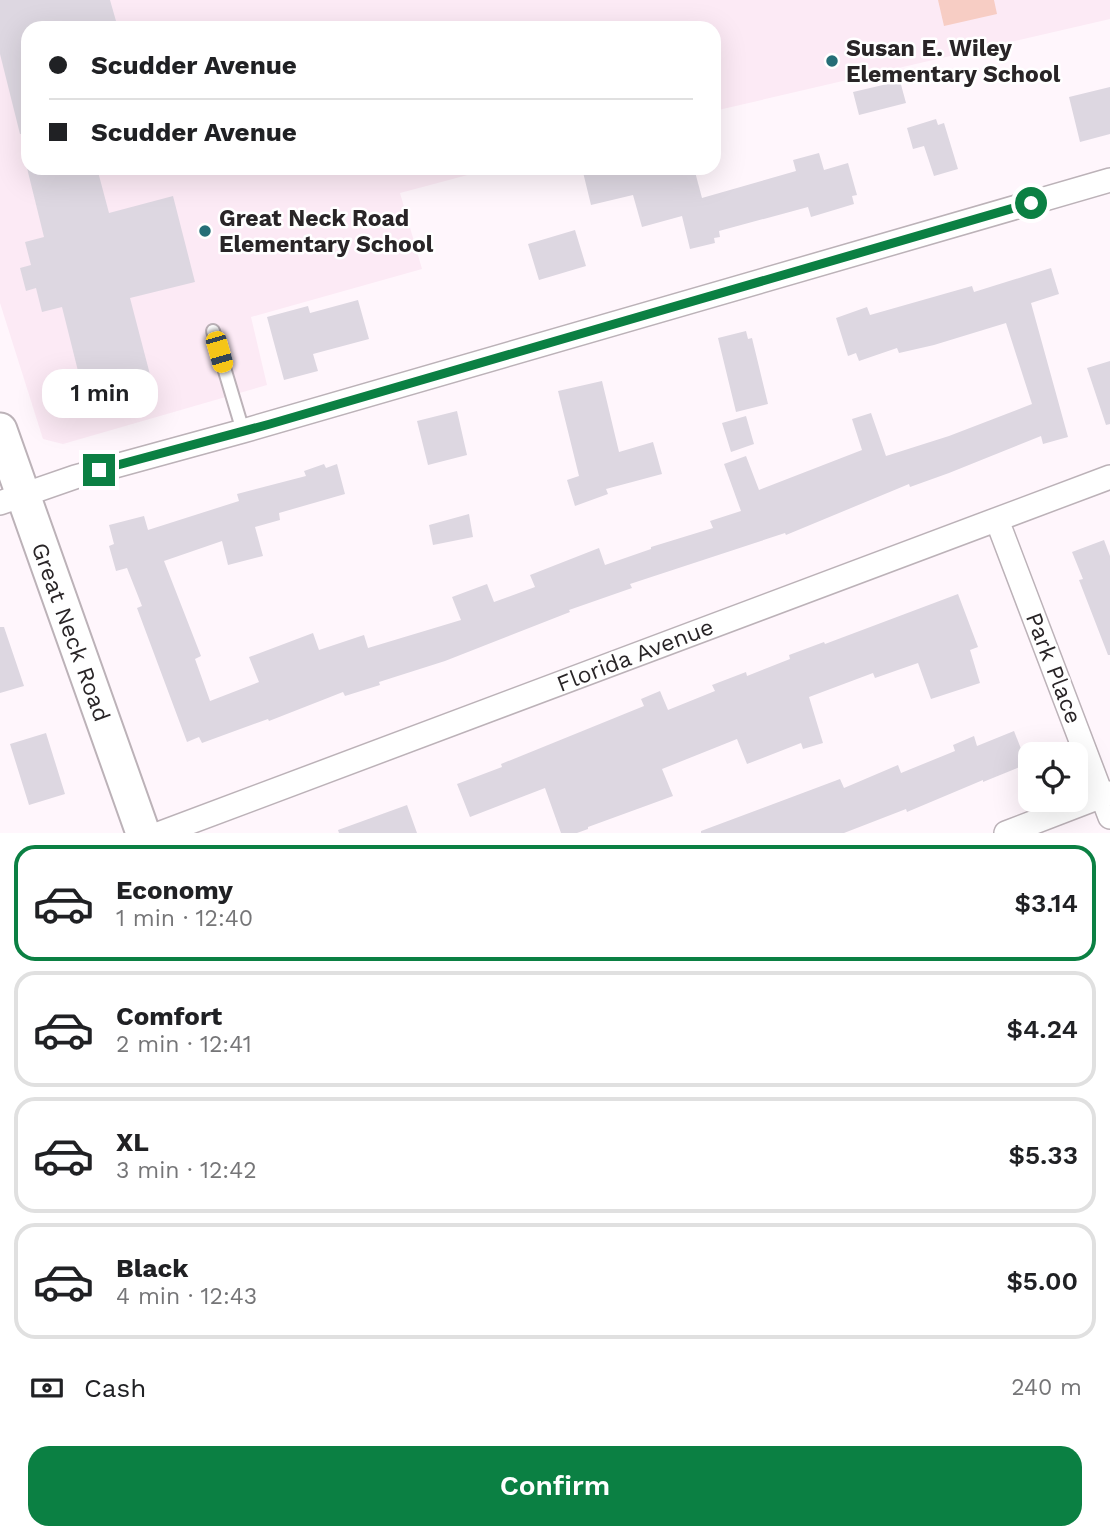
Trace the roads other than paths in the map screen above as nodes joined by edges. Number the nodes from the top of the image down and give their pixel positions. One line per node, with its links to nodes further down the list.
1 (1110, 180): 4 (street)
2 (213, 331): 4 (lane)
3 (0, 430): 6 (main road, Great Neck Road)
4 (243, 431): 6 (street)
5 (1110, 477): 7 (street, Florida Avenue)
6 (11, 499): 9 (main road, Great Neck Road)
7 (996, 520): 8 (street, Park Place); 10 (street, Florida Avenue)
8 (1108, 802): 11 (street)
9 (143, 833)
10 (161, 833)
11 (1006, 833)

